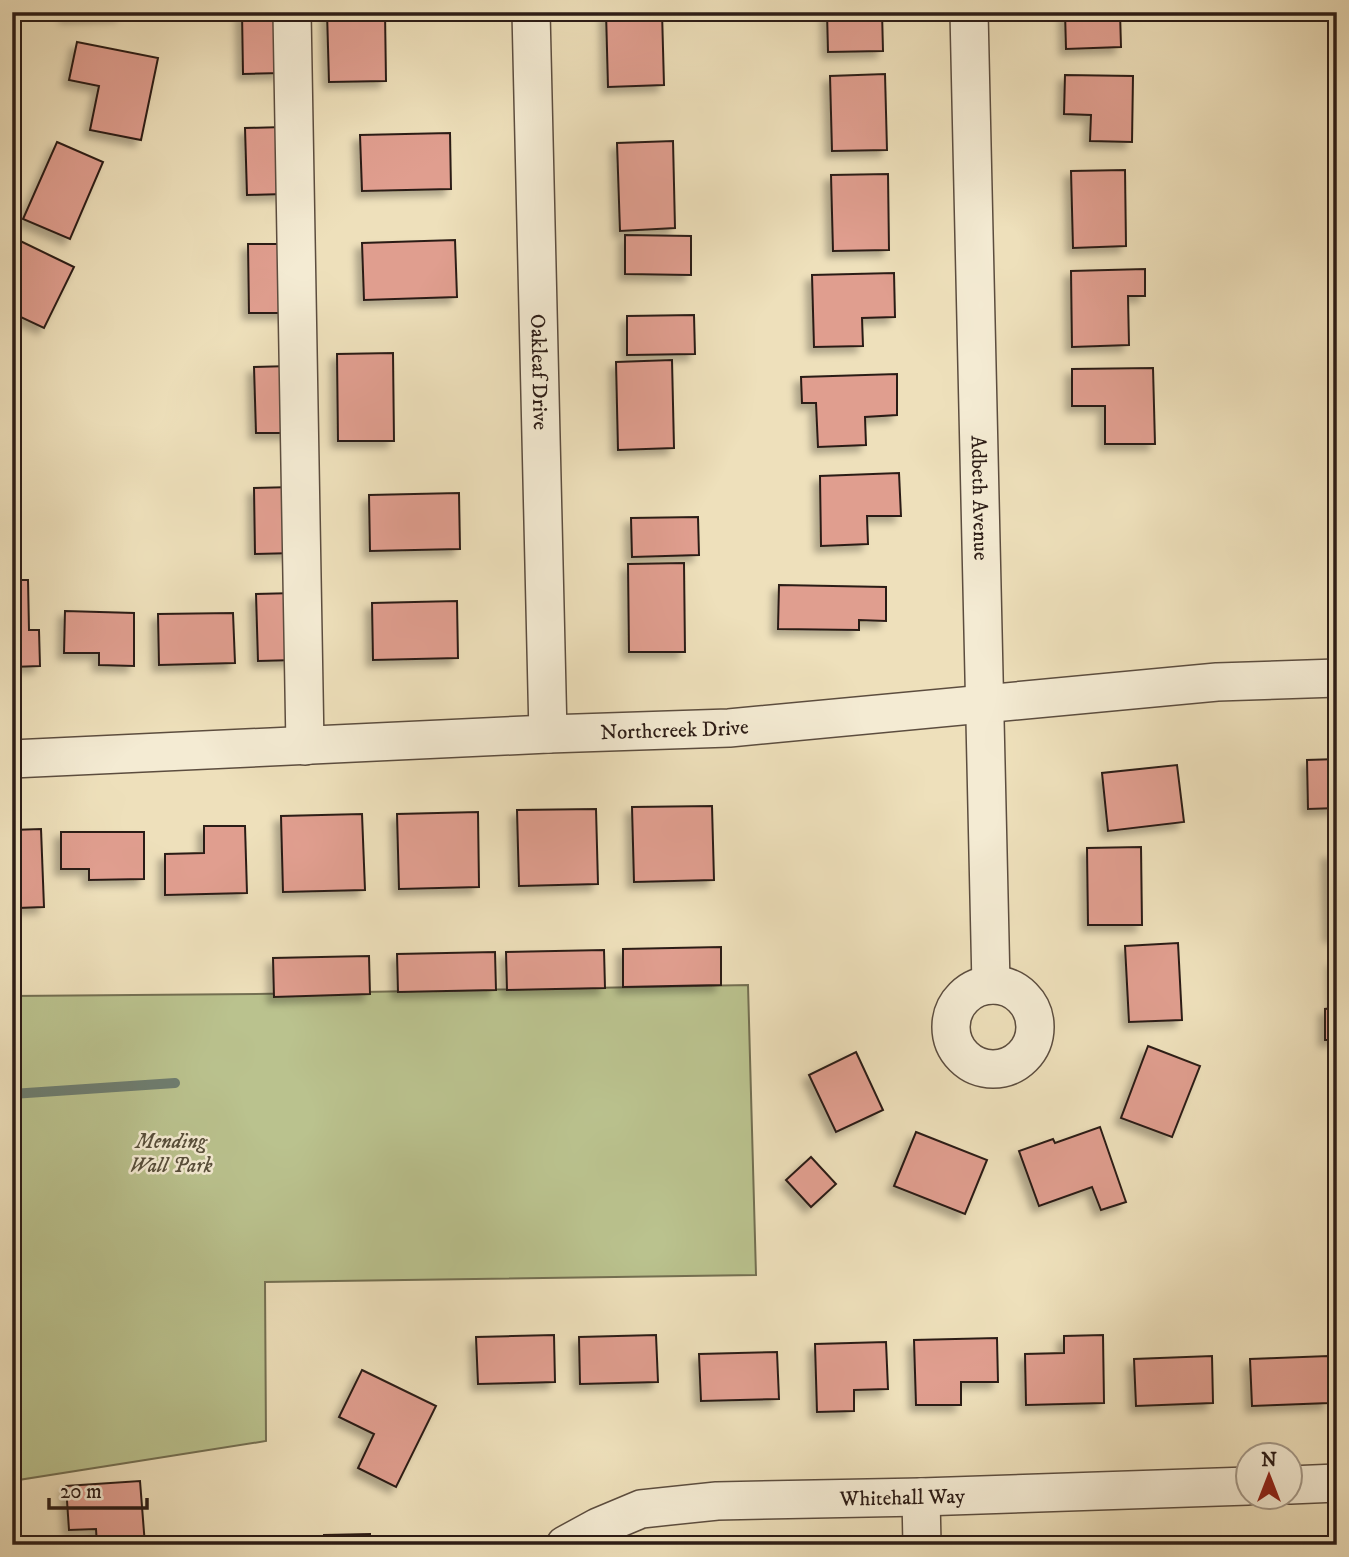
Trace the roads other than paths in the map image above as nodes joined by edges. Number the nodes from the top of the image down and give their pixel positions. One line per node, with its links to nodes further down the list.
1 (292, 12): 7 (street)
2 (531, 12): 6 (street, Oakleaf Drive)
3 (969, 12): 5 (street, Adbeth Avenue)
4 (1337, 678): 5 (street, Northcreek Drive)
5 (985, 705): 6 (street, Northcreek Drive); 9 (street, Adbeth Avenue)
6 (548, 734): 7 (street, Northcreek Drive)
7 (305, 746): 8 (street, Northcreek Drive)
8 (12, 759)
9 (991, 985)
10 (1337, 1483): 11 (street)
11 (1304, 1484)
12 (1234, 1486): 13 (street, Whitehall Way)
13 (921, 1497): 14 (street, Whitehall Way); 15 (street)
14 (565, 1545)
15 (922, 1545)

